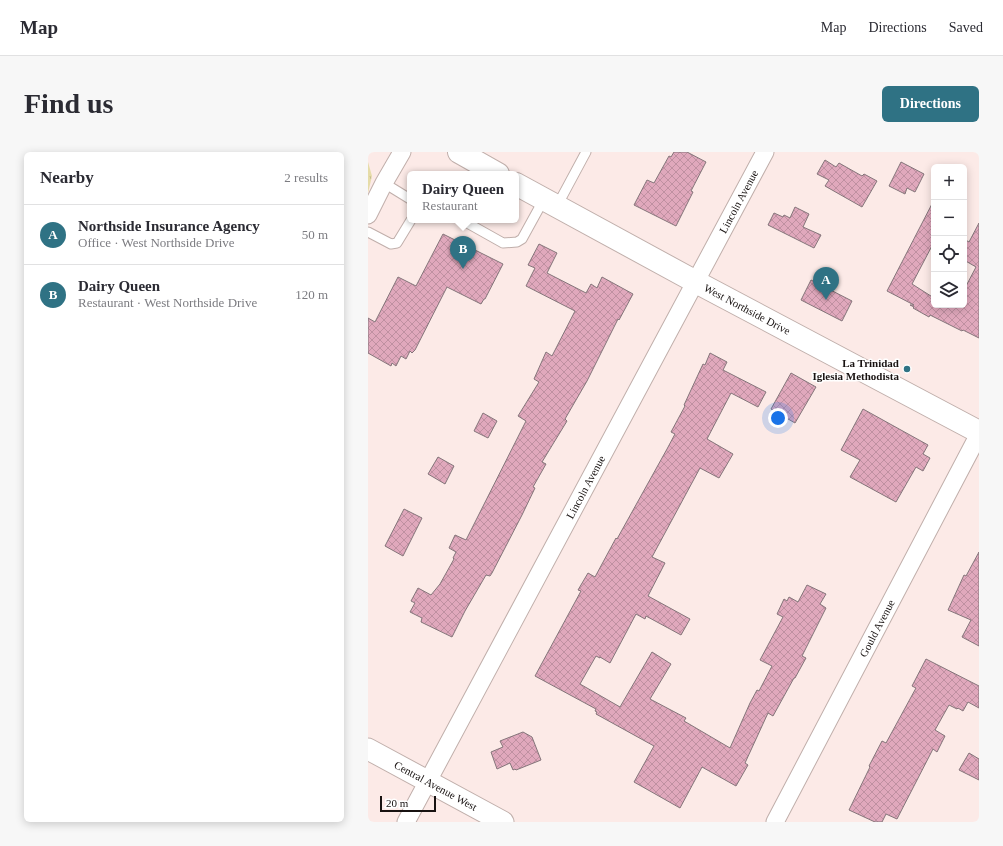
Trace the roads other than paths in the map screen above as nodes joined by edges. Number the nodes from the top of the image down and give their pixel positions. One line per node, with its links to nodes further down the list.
1 (402, 152): 6 (street)
2 (459, 152): 5 (main road)
3 (586, 152): 9 (lane)
4 (765, 152): 14 (street, Lincoln Avenue)
5 (493, 171)
6 (384, 183): 8 (lane); 10 (street)
7 (519, 186): 9 (main road, West Northside Drive)
8 (407, 197)
9 (550, 203): 12 (lane); 14 (main road, West Northside Drive)
10 (368, 215)
11 (409, 223): 13 (lane)
12 (467, 223)
13 (368, 232)
14 (696, 282): 15 (main road, West Northside Drive); 17 (street, Lincoln Avenue)
15 (979, 433): 20 (street, Gould Avenue)
16 (368, 749): 17 (street, Central Avenue West)
17 (428, 782): 18 (street, Lincoln Avenue); 19 (street, Central Avenue West)
18 (406, 822)
19 (503, 822)
20 (775, 822)

